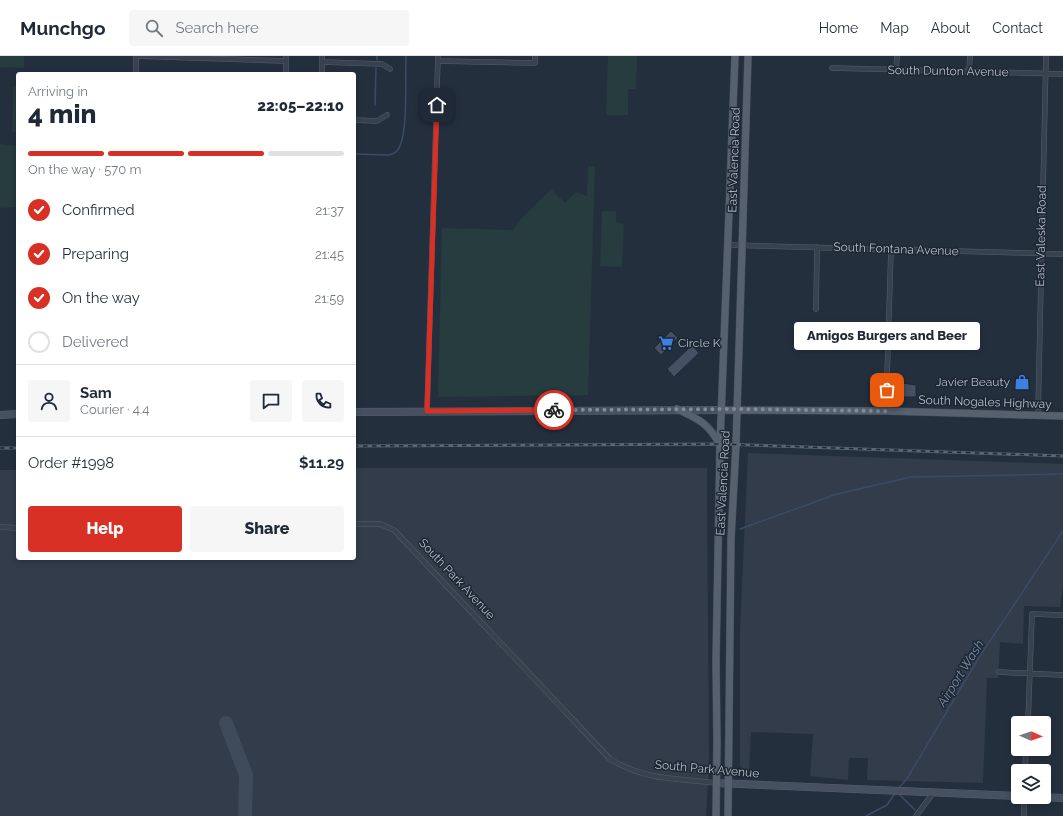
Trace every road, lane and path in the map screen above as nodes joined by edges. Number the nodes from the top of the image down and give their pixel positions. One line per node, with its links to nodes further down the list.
1 (136, 56): 10 (street); 18 (street)
2 (322, 56): 12 (street)
3 (478, 56): 13 (street)
4 (535, 56): 13 (street)
5 (735, 56): 24 (main road, East Valencia Road)
6 (748, 56): 25 (main road, East Valencia Road)
7 (897, 56): 16 (street)
8 (970, 56): 17 (street)
9 (1046, 56): 21 (street, East Valeska Road)
10 (286, 59): 19 (street)
11 (438, 59): 13 (street); 39 (street)
12 (322, 62): 15 (street); 20 (street)
13 (477, 62)
14 (832, 68): 16 (street, South Dunton Avenue)
15 (390, 69)
16 (896, 69): 17 (street, South Dunton Avenue)
17 (969, 71): 21 (street, South Dunton Avenue)
18 (136, 72)
19 (286, 72)
20 (322, 72)
21 (1046, 73): 22 (street, South Dunton Avenue); 31 (street, East Valeska Road)
22 (1063, 74)
23 (387, 115): 26 (street)
24 (733, 118): 25 (main road); 27 (main road, East Valencia Road)
25 (746, 119): 28 (main road, East Valencia Road)
26 (356, 120)
27 (729, 245): 28 (street, South Fontana Avenue); 38 (main road, East Valencia Road)
28 (742, 246): 29 (street, South Fontana Avenue); 37 (main road, East Valencia Road)
29 (817, 247): 30 (street, South Fontana Avenue); 33 (street)
30 (891, 249): 31 (street, South Fontana Avenue); 34 (street)
31 (1041, 254): 32 (street, South Fontana Avenue); 44 (street, East Valeska Road)
32 (1063, 254)
33 (816, 309)
34 (888, 330): 35 (street); 40 (street)
35 (947, 332)
36 (677, 409): 38 (main road, South Nogales Highway); 39 (main road, South Nogales Highway); 46 (main road)
37 (738, 409): 38 (main road, South Nogales Highway); 40 (main road, South Nogales Highway); 51 (main road, East Valencia Road)
38 (721, 410): 46 (main road, East Valencia Road)
39 (427, 411): 41 (main road, South Nogales Highway)
40 (886, 411): 44 (main road, South Nogales Highway)
41 (356, 412)
42 (16, 414): 43 (main road)
43 (0, 415)
44 (1038, 415): 45 (main road, South Nogales Highway)
45 (1063, 416)
46 (720, 444): 50 (main road, East Valencia Road)
47 (356, 524): 59 (street, South Park Avenue)
48 (0, 527): 49 (street)
49 (16, 528)
50 (718, 539): 51 (main road); 53 (main road, East Valencia Road)
51 (731, 539): 54 (main road, East Valencia Road)
52 (1063, 615): 56 (street)
53 (716, 661): 54 (main road); 59 (main road, East Valencia Road)
54 (729, 661): 60 (main road, East Valencia Road)
55 (999, 672): 56 (street)
56 (1030, 673): 57 (street); 58 (street)
57 (1063, 675)
58 (1028, 716)
59 (716, 782): 60 (main road, South Park Avenue); 66 (main road, East Valencia Road)
60 (729, 784): 61 (main road, South Park Avenue); 67 (main road, East Valencia Road)
61 (934, 792): 62 (main road, South Park Avenue); 68 (street)
62 (1011, 796)
63 (1051, 797): 64 (main road)
64 (1063, 798)
65 (1024, 804): 69 (street)
66 (716, 816)
67 (728, 816)
68 (916, 816)
69 (1024, 816)

